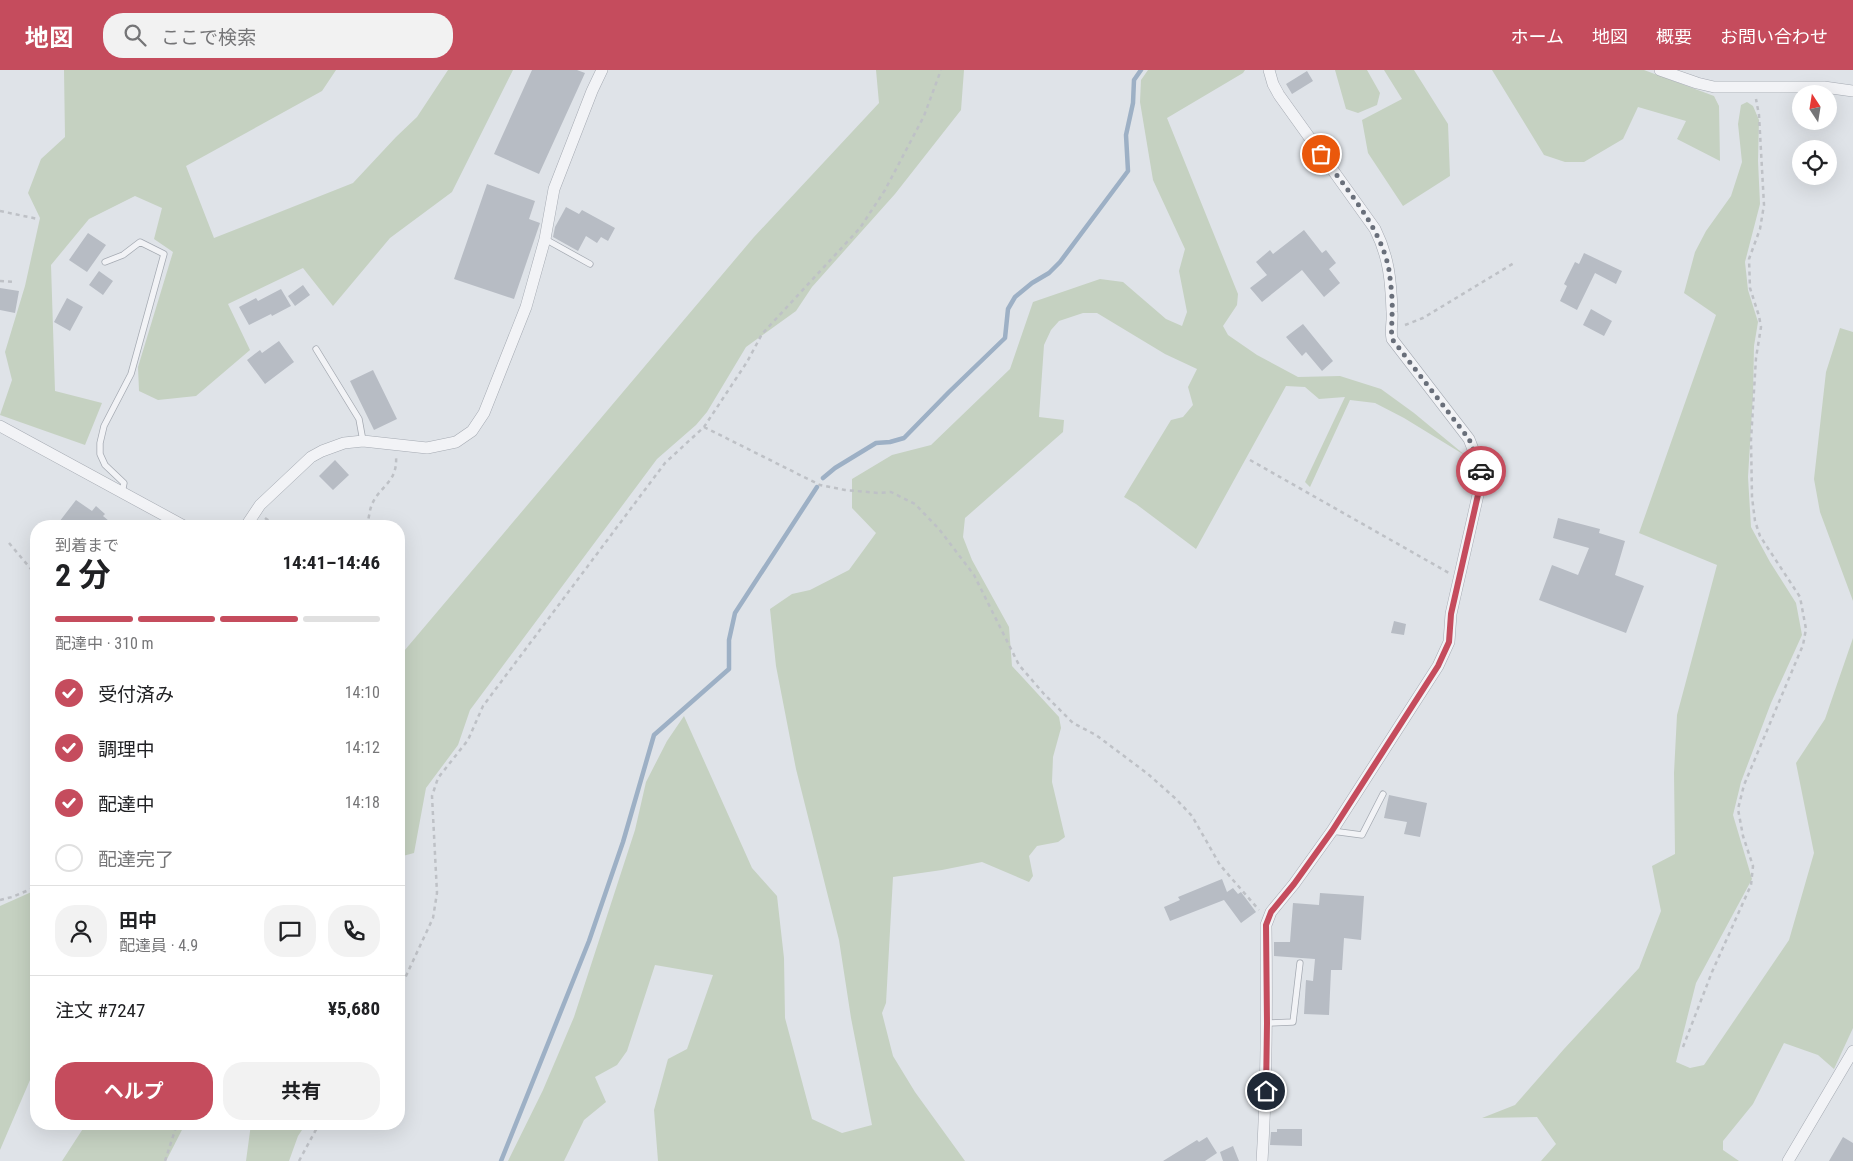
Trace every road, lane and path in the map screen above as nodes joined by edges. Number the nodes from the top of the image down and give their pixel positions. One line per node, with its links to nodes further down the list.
1 (602, 70): 9 (street)
2 (941, 70): 18 (path)
3 (1269, 70): 15 (street)
4 (1660, 70): 5 (street)
5 (1754, 87): 6 (street); 37 (path)
6 (1853, 91)
7 (0, 210): 8 (path)
8 (38, 219)
9 (545, 239): 12 (lane); 20 (street)
10 (105, 262): 22 (lane)
11 (1514, 263): 15 (path)
12 (590, 264)
13 (0, 280): 14 (path)
14 (14, 282)
15 (1390, 330): 28 (street)
16 (316, 348): 19 (lane)
17 (0, 426): 22 (street)
18 (704, 427): 33 (path); 35 (path)
19 (362, 441): 20 (street); 24 (street)
20 (395, 445): 25 (path)
21 (1250, 460): 28 (path)
22 (122, 493): 23 (street)
23 (173, 520)
24 (250, 520)
25 (369, 520)
26 (9, 544): 27 (path)
27 (30, 568)
28 (1459, 579): 30 (street)
29 (1384, 794): 30 (lane)
30 (1332, 831): 33 (street)
31 (30, 890): 32 (path)
32 (0, 900)
33 (1267, 919): 36 (street)
34 (1300, 963): 36 (lane)
35 (405, 978)
36 (1267, 1023): 43 (street)
37 (1683, 1047)
38 (1853, 1050): 44 (street)
39 (175, 1130): 41 (path)
40 (316, 1130): 42 (path)
41 (165, 1161)
42 (299, 1161)
43 (1262, 1161)
44 (1788, 1161)

